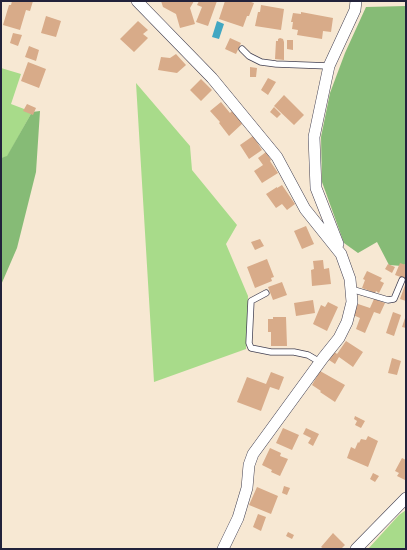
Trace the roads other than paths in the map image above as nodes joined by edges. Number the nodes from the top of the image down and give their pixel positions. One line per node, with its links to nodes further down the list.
1 (137, 1): 5 (street)
2 (356, 1): 4 (street)
3 (242, 49): 4 (lane)
4 (329, 66): 5 (street)
5 (341, 254): 7 (street)
6 (402, 280): 7 (lane)
7 (351, 289): 9 (street)
8 (266, 293): 9 (lane)
9 (320, 362): 11 (street)
10 (406, 498): 12 (street)
11 (223, 549)
12 (356, 549)

